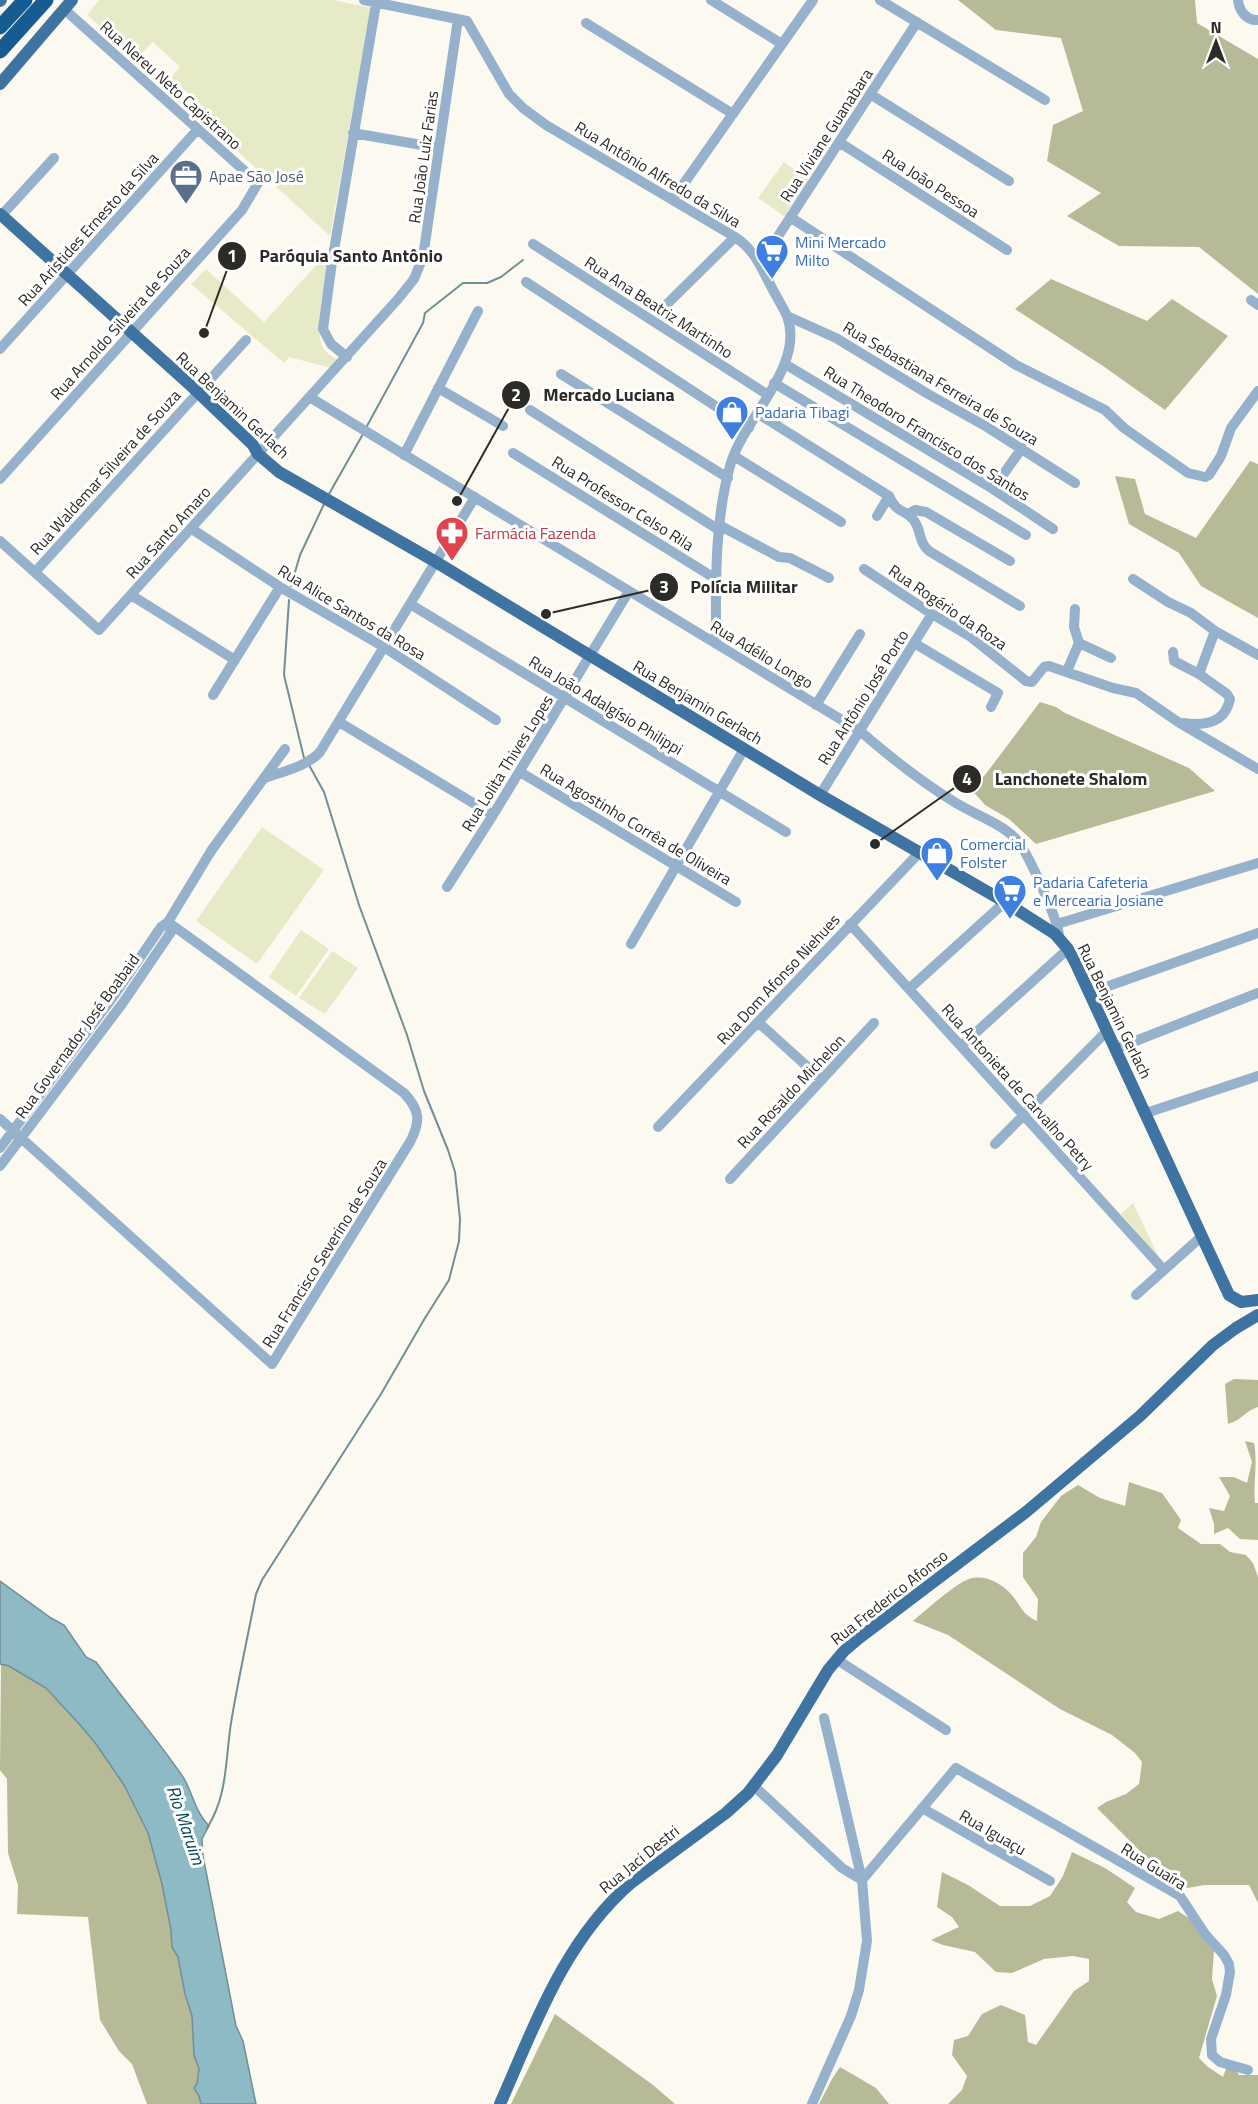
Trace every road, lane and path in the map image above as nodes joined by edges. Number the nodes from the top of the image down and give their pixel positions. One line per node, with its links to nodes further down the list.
1 (46, 0): 17 (highway)
2 (54, 0): 9 (main road)
3 (364, 0): 10 (street)
4 (711, 0): 16 (street)
5 (813, 0): 16 (street)
6 (880, 0): 13 (street)
7 (1238, 0): 12 (street)
8 (24, 1): 15 (highway)
9 (68, 4): 18 (main road); 22 (street, Rua Nereu Neto Capistrano)
10 (376, 4): 11 (street); 23 (street)
11 (458, 19): 25 (street, Rua João Luiz Farias); 29 (street, Rua Antônio Alfredo da Silva)
12 (1258, 20)
13 (917, 22): 19 (street, Rua Viviane Guanabara); 20 (street)
14 (585, 23): 21 (street)
15 (0, 27)
16 (782, 44): 21 (street)
17 (0, 51)
18 (0, 84)
19 (870, 94): 24 (street, Rua Viviane Guanabara); 27 (street)
20 (1045, 100)
21 (733, 114): 29 (street)
22 (198, 129): 28 (street, Rua Nereu Neto Capistrano); 36 (street, Rua Aristides Ernesto da Silva)
23 (353, 133): 25 (street); 44 (street)
24 (839, 142): 31 (street, Rua Viviane Guanabara); 34 (street, Rua João Pessoa)
25 (439, 148): 44 (street, Rua João Luiz Farias)
26 (54, 158): 30 (street)
27 (1009, 181)
28 (258, 183): 41 (street, Rua Arnoldo Silveira de Souza)
29 (674, 199): 32 (street, Rua Antônio Alfredo da Silva)
30 (0, 216): 36 (main road, Rua Benjamin Gerlach)
31 (790, 218): 35 (street, Rua Viviane Guanabara); 50 (street)
32 (735, 237): 35 (street, Rua Antônio Alfredo da Silva); 38 (street)
33 (533, 244): 51 (street, Rua Ana Beatriz Martinho)
34 (1007, 250)
35 (760, 264): 40 (street, Rua Antônio Alfredo da Silva)
36 (67, 274): 41 (main road, Rua Benjamin Gerlach); 43 (street, Rua Aristides Ernesto da Silva)
37 (526, 282): 56 (street)
38 (664, 307)
39 (478, 311): 48 (street)
40 (787, 316): 45 (street, Rua Antônio Alfredo da Silva); 57 (street, Rua Sebastiana Ferreira de Souza)
41 (132, 333): 49 (main road, Rua Benjamin Gerlach); 63 (street, Rua Arnoldo Silveira de Souza)
42 (246, 340): 49 (street, Rua Waldemar Silveira de Souza)
43 (0, 349)
44 (347, 357): 52 (street, Rua João Luiz Farias)
45 (785, 363): 47 (street, Rua Antônio Alfredo da Silva); 65 (street, Rua Theodoro Francisco dos Santos)
46 (561, 374): 62 (street)
47 (774, 383): 51 (street, Rua Antônio Alfredo da Silva); 74 (street)
48 (438, 388): 55 (street); 60 (street)
49 (197, 392): 59 (main road, Rua Benjamin Gerlach); 79 (street, Rua Waldemar Silveira de Souza)
50 (1258, 392)
51 (768, 395): 54 (street, Rua Antônio Alfredo da Silva)
52 (311, 398): 59 (street, Rua João Luiz Farias); 60 (street, Rua Adélio Longo)
53 (530, 410): 71 (street)
54 (757, 413): 56 (street, Rua Antônio Alfredo da Silva); 66 (street)
55 (503, 426)
56 (749, 428): 61 (street, Rua Antônio Alfredo da Silva)
57 (1022, 448): 64 (street, Rua Sebastiana Ferreira de Souza); 65 (street)
58 (513, 453): 81 (street, Rua Professor Celso Rila)
59 (258, 454): 72 (street, Rua Santo Amaro); 77 (main road, Rua Benjamin Gerlach)
60 (404, 455): 67 (street, Rua Adélio Longo)
61 (734, 456): 62 (street, Rua Antônio Alfredo da Silva); 70 (street)
62 (728, 478): 71 (street, Rua Antônio Alfredo da Silva)
63 (0, 479)
64 (1075, 483)
65 (993, 489): 73 (street, Rua Theodoro Francisco dos Santos)
66 (889, 495): 68 (street); 69 (street)
67 (475, 497): 77 (street); 84 (street, Rua Adélio Longo)
68 (908, 514): 76 (street); 87 (street)
69 (878, 516)
70 (841, 522)
71 (719, 528): 80 (street); 81 (street, Rua Antônio Alfredo da Silva)
72 (192, 529): 83 (street, Rua Alice Santos da Rosa); 85 (street, Rua Santo Amaro)
73 (1053, 529)
74 (1026, 536)
75 (0, 541): 79 (street)
76 (1010, 561)
77 (436, 562): 86 (street); 97 (main road, Rua Benjamin Gerlach)
78 (864, 569): 89 (street, Rua Rogério da Roza)
79 (34, 572): 85 (street, Rua Santo Amaro)
80 (829, 578)
81 (716, 579): 94 (street, Rua Antônio Alfredo da Silva)
82 (1133, 579): 90 (street)
83 (280, 587): 95 (street, Rua Alice Santos da Rosa); 100 (street)
84 (629, 591): 94 (street, Rua Adélio Longo); 97 (street, Rua Lolita Thives Lopes)
85 (131, 595): 100 (street)
86 (410, 604): 95 (street); 104 (street, Rua João Adalgísio Philippi)
87 (1020, 606)
88 (1075, 609): 93 (street)
89 (932, 614): 92 (street, Rua Antônio José Porto); 101 (street, Rua Rogério da Roza)
90 (1215, 631): 98 (street); 102 (street)
91 (860, 634): 105 (street)
92 (914, 643): 106 (street); 110 (street, Rua Antônio José Porto)
93 (1079, 643): 99 (street); 101 (street)
94 (716, 644): 105 (street, Rua Adélio Longo)
95 (384, 647): 107 (street, Rua Alice Santos da Rosa); 108 (street)
96 (1173, 652): 102 (street)
97 (590, 655): 104 (street, Rua Lolita Thives Lopes); 112 (main road, Rua Benjamin Gerlach)
98 (1258, 656)
99 (1111, 658)
100 (235, 660): 103 (street)
101 (1067, 671): 109 (street)
102 (1199, 674): 109 (street)
103 (213, 695)
104 (565, 698): 114 (street, Rua Lolita Thives Lopes); 116 (street, Rua João Adalgísio Philippi)
105 (816, 705): 110 (street, Rua Adélio Longo)
106 (991, 707)
107 (496, 720)
108 (339, 722): 115 (street); 118 (street)
109 (1178, 722): 113 (street)
110 (860, 731): 117 (street, Rua Antônio José Porto); 128 (street, Rua Adélio Longo)
111 (285, 749): 115 (street, Rua Governador José Boabaid)
112 (744, 749): 116 (street); 117 (main road, Rua Benjamin Gerlach)
113 (1258, 769)
114 (520, 772): 118 (street, Rua Lolita Thives Lopes); 122 (street, Rua Agostinho Corrêa de Oliveira)
115 (265, 778): 126 (street, Rua Governador José Boabaid)
116 (720, 791): 119 (street, Rua João Adalgísio Philippi); 122 (street)
117 (820, 795): 120 (main road, Rua Benjamin Gerlach)
118 (493, 815): 123 (street, Rua Lolita Thives Lopes)
119 (786, 832)
120 (919, 852): 125 (main road, Rua Benjamin Gerlach); 127 (street, Rua Dom Afonso Niehues)
121 (1258, 863): 128 (street)
122 (676, 866): 124 (street, Rua Agostinho Corrêa de Oliveira); 130 (street)
123 (447, 887)
124 (736, 902)
125 (1005, 902): 128 (main road, Rua Benjamin Gerlach); 132 (street)
126 (168, 922): 146 (street, Rua Governador José Boabaid); 146 (street, Rua Francisco Severino de Souza)
127 (850, 924): 132 (street, Rua Antonieta de Carvalho Petry); 135 (street, Rua Dom Afonso Niehues)
128 (1056, 931): 131 (main road, Rua Benjamin Gerlach)
129 (1258, 933): 133 (street)
130 (631, 944)
131 (1068, 949): 133 (main road, Rua Benjamin Gerlach); 138 (street)
132 (909, 989): 138 (street, Rua Antonieta de Carvalho Petry)
133 (1089, 993): 137 (main road, Rua Benjamin Gerlach)
134 (1258, 993): 139 (street)
135 (758, 1022): 141 (street); 145 (street, Rua Dom Afonso Niehues)
136 (874, 1023): 141 (street, Rua Rosaldo Michelon)
137 (1107, 1031): 139 (main road, Rua Benjamin Gerlach); 143 (street)
138 (961, 1046): 143 (street, Rua Antonieta de Carvalho Petry)
139 (1115, 1049): 142 (main road, Rua Benjamin Gerlach)
140 (1258, 1076): 142 (street)
141 (822, 1080): 150 (street, Rua Rosaldo Michelon)
142 (1146, 1113): 151 (main road, Rua Benjamin Gerlach)
143 (1022, 1114): 147 (street); 152 (street, Rua Antonieta de Carvalho Petry)
144 (0, 1119): 146 (street, Rua Francisco Severino de Souza)
145 (658, 1127)
146 (17, 1134): 148 (street, Rua Governador José Boabaid); 149 (street, Rua Governador José Boabaid)
147 (994, 1144)
148 (0, 1148)
149 (0, 1166)
150 (730, 1179)
151 (1201, 1237): 152 (street); 154 (main road, Rua Benjamin Gerlach)
152 (1164, 1270): 153 (street)
153 (1136, 1295)
154 (1258, 1300)
155 (1258, 1315): 156 (main road, Rua Frederico Afonso)
156 (836, 1659): 158 (street); 159 (main road, Rua Frederico Afonso)
157 (824, 1718): 161 (street)
158 (946, 1730)
159 (754, 1786): 161 (street); 164 (main road, Rua Jaci Destri)
160 (922, 1809): 161 (street); 162 (street, Rua Iguaçu); 163 (street, Rua Guaíra)
161 (862, 1880): 165 (street)
162 (1050, 1881)
163 (1248, 2070)
164 (500, 2104)
165 (812, 2104)

